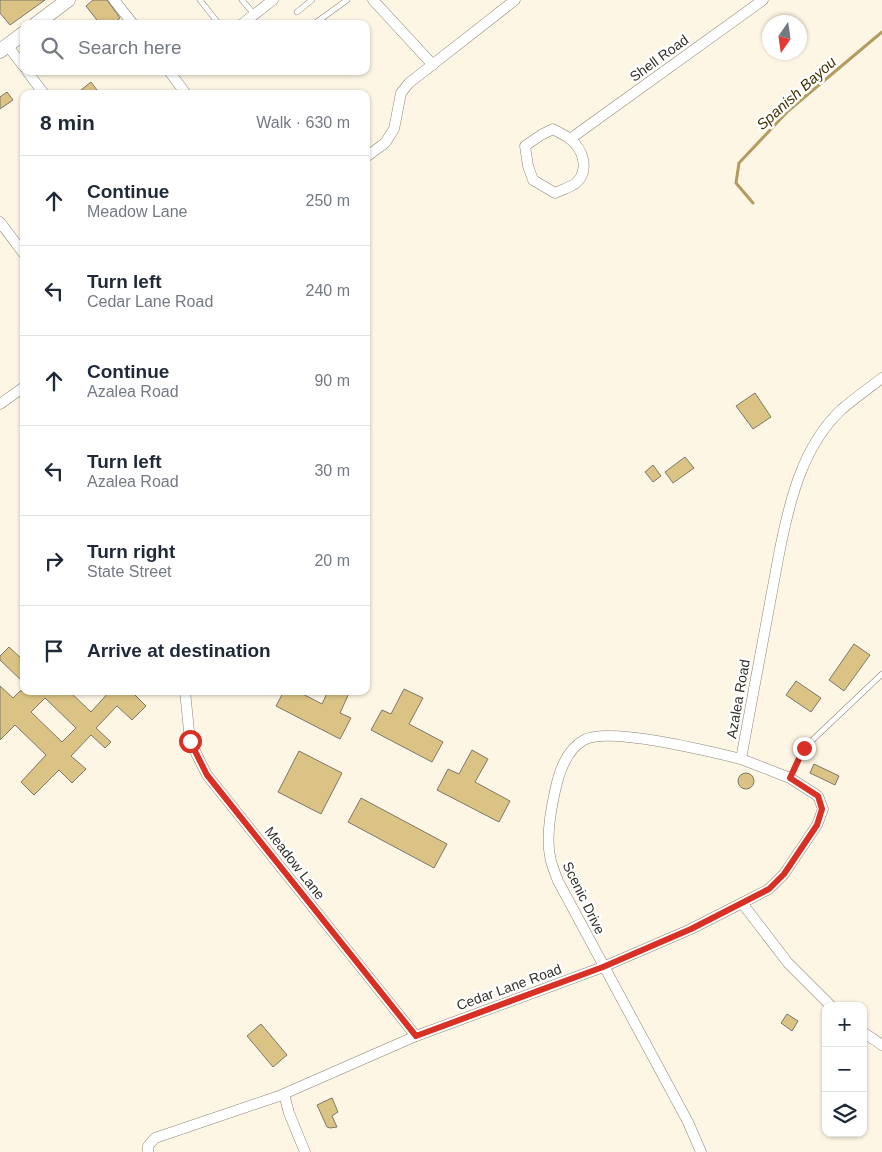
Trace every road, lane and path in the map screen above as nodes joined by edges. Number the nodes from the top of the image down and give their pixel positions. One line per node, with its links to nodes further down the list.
1 (68, 0): 13 (main road)
2 (114, 0): 14 (street)
3 (200, 0): 15 (lane)
4 (242, 0): 12 (lane)
5 (272, 0): 12 (street)
6 (312, 0): 11 (lane)
7 (347, 0): 17 (lane)
8 (374, 0): 21 (street)
9 (515, 0): 21 (street)
10 (763, 0): 26 (street, Shell Road)
11 (297, 12)
12 (254, 14): 16 (street)
13 (41, 20)
14 (130, 20)
15 (216, 20)
16 (247, 20)
17 (320, 20)
18 (20, 36): 19 (main road)
19 (4, 48): 20 (street)
20 (20, 63)
21 (433, 64): 27 (street)
22 (30, 75): 24 (street)
23 (175, 75): 25 (street)
24 (41, 90)
25 (184, 90)
26 (570, 139): 26 (street)
27 (370, 154)
28 (0, 222): 29 (street)
29 (20, 249)
30 (882, 378): 35 (street, Azalea Road)
31 (20, 390): 32 (street)
32 (0, 404)
33 (882, 674): 36 (lane)
34 (185, 695): 41 (street, Meadow Lane)
35 (741, 759): 36 (street, Azalea Road); 38 (street, Scenic Drive)
36 (790, 778): 37 (street, Azalea Road)
37 (742, 903): 38 (street, Cedar Lane Road); 39 (street)
38 (603, 967): 41 (street, Cedar Lane Road); 46 (street, Scenic Drive)
39 (826, 1002)
40 (867, 1035): 42 (street)
41 (416, 1036): 43 (street, Cedar Lane Road)
42 (882, 1045)
43 (284, 1094): 44 (street, Cedar Lane Road); 45 (street)
44 (148, 1152)
45 (305, 1152)
46 (701, 1152)

